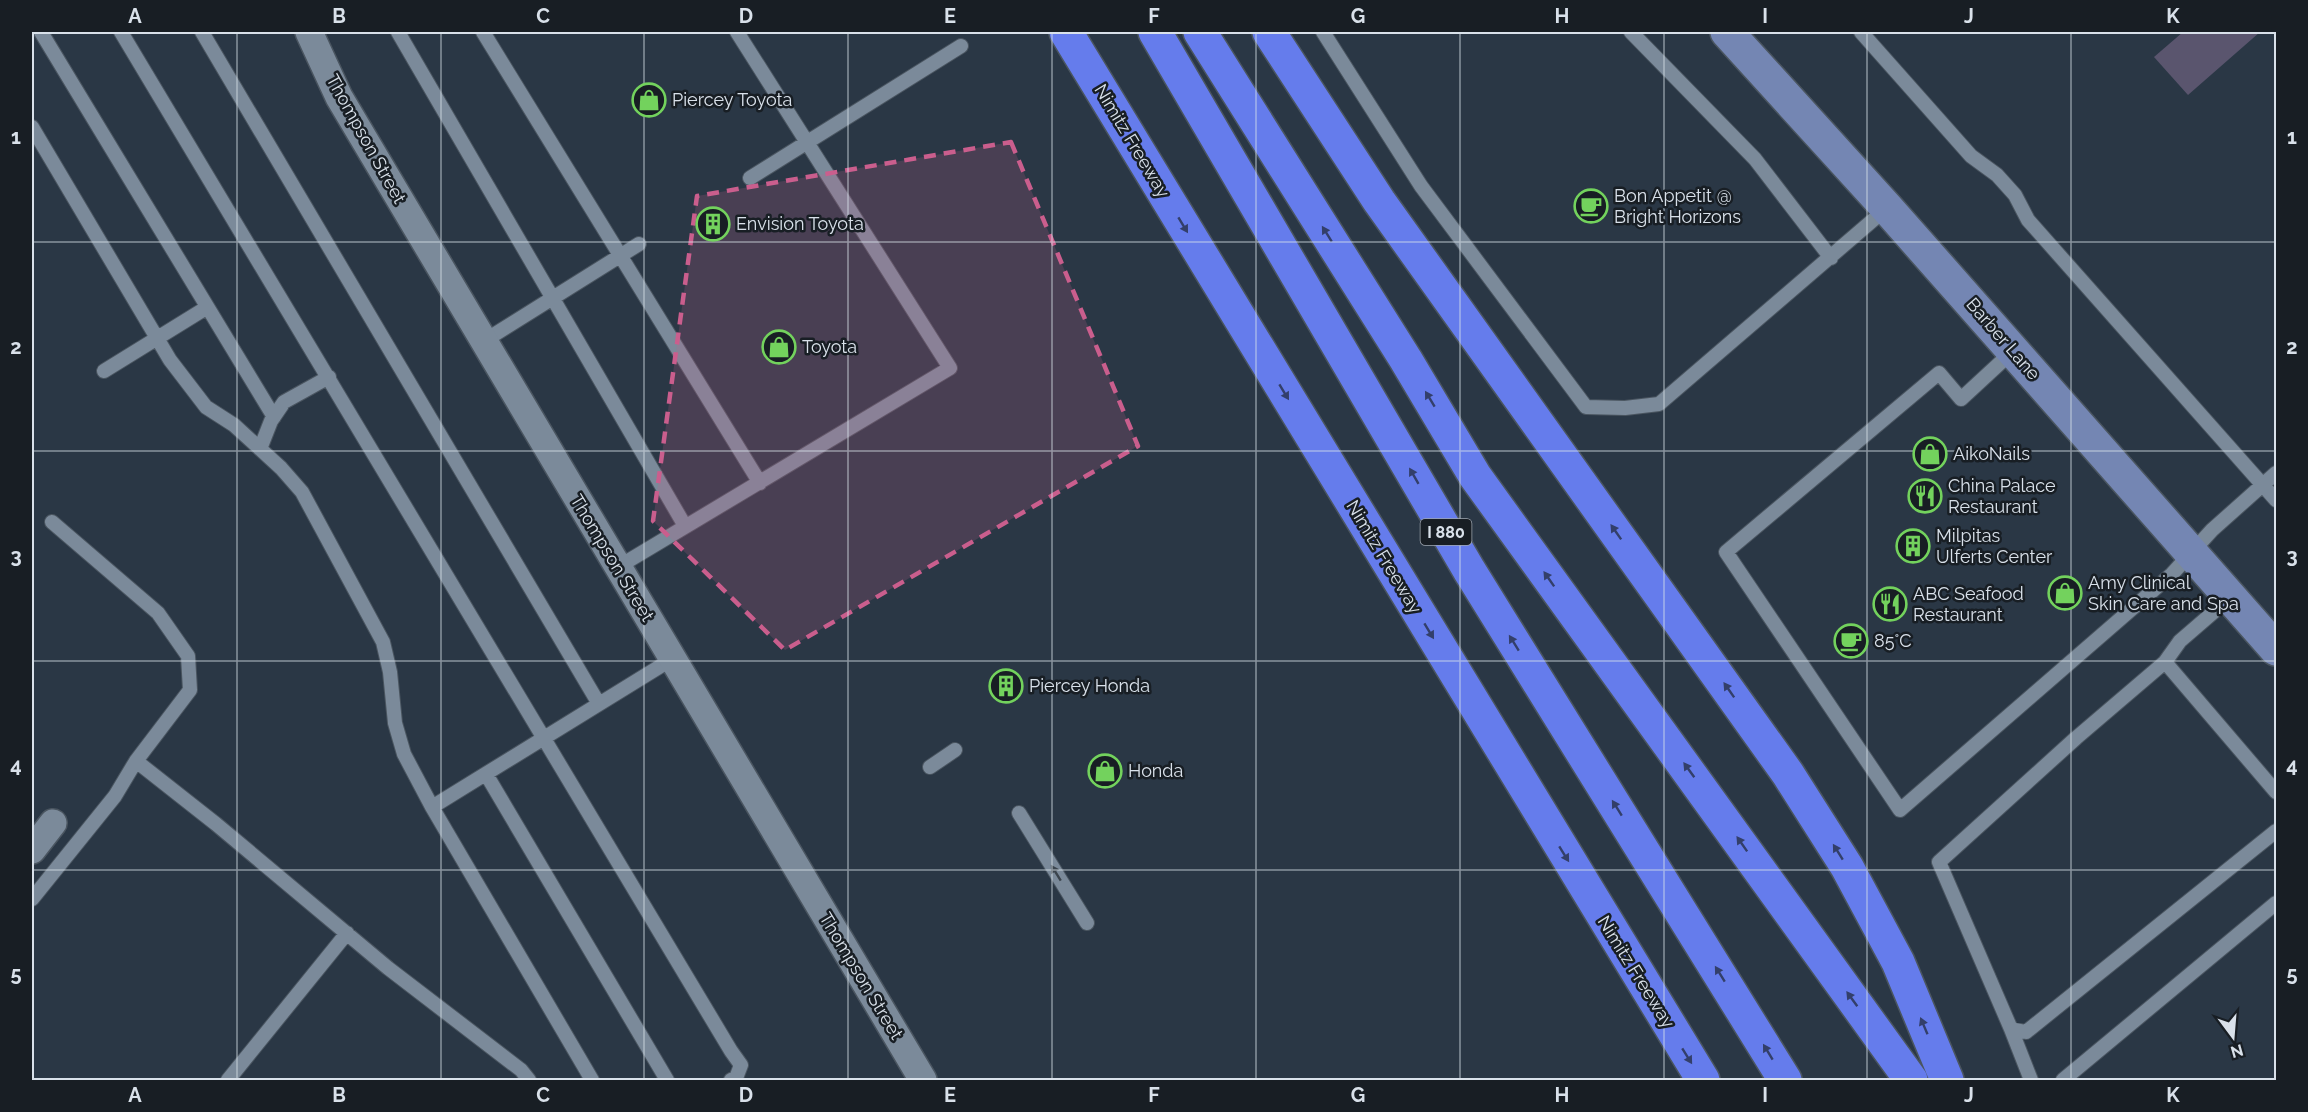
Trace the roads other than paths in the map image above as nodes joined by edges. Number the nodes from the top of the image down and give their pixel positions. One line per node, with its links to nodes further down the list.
1 (41, 32): 25 (lane)
2 (121, 32): 30 (lane)
3 (202, 32): 45 (lane)
4 (309, 32): 27 (street, Thompson Street)
5 (398, 32): 24 (lane)
6 (483, 32): 22 (lane)
7 (737, 32): 18 (lane)
8 (1066, 32): 68 (highway, Nimitz Freeway, one-way to 68)
9 (1155, 32): 69 (highway, I 880, one-way to 9)
10 (1200, 32): 70 (highway, one-way to 10)
11 (1269, 32): 71 (highway, one-way to 11)
12 (1323, 32): 23 (lane)
13 (1632, 32): 23 (lane)
14 (1727, 32): 20 (street, Barber Lane)
15 (1861, 32): 35 (lane)
16 (961, 46): 18 (lane)
17 (32, 127): 26 (lane)
18 (808, 143): 19 (lane); 34 (lane)
19 (750, 178)
20 (1887, 208): 23 (lane); 28 (street, Barber Lane)
21 (639, 244): 22 (lane)
22 (618, 256): 24 (lane); 34 (lane)
23 (1831, 258)
24 (553, 297): 27 (lane); 38 (lane)
25 (206, 308): 26 (lane); 31 (lane)
26 (156, 338): 29 (lane); 32 (lane)
27 (484, 341): 40 (street, Thompson Street)
28 (2013, 351): 39 (street, Barber Lane); 39 (lane)
29 (104, 371)
30 (329, 377): 31 (lane); 46 (lane)
31 (274, 417): 32 (lane)
32 (260, 448): 52 (lane)
33 (2277, 473): 35 (lane)
34 (760, 483): 38 (lane)
35 (2263, 485): 36 (lane); 39 (lane)
36 (2277, 500)
37 (52, 522): 48 (lane)
38 (685, 526): 40 (lane)
39 (2192, 552): 41 (street, Barber Lane)
40 (618, 567): 43 (street, Thompson Street)
41 (2230, 597): 42 (street, Barber Lane); 44 (lane)
42 (2277, 649)
43 (672, 659): 45 (lane); 62 (street, Thompson Street)
44 (2165, 662): 51 (lane); 61 (lane)
45 (599, 704): 46 (lane)
46 (545, 738): 50 (lane); 67 (lane)
47 (955, 750): 49 (lane)
48 (136, 761): 57 (lane); 60 (lane)
49 (930, 767)
50 (486, 774): 52 (lane); 66 (lane)
51 (2277, 792)
52 (432, 807): 65 (lane)
53 (1019, 813): 59 (lane, one-way to 53)
54 (53, 824): 56 (street)
55 (2277, 831): 61 (lane)
56 (32, 850)
57 (32, 899)
58 (2277, 903): 73 (lane)
59 (1087, 923)
60 (347, 933): 63 (lane); 64 (lane)
61 (2012, 1029): 72 (lane)
62 (914, 1077)
63 (228, 1080)
64 (529, 1080)
65 (592, 1080)
66 (667, 1080)
67 (731, 1080)
68 (1703, 1080)
69 (1785, 1080)
70 (1911, 1080)
71 (1947, 1080)
72 (2031, 1080)
73 (2063, 1080)

